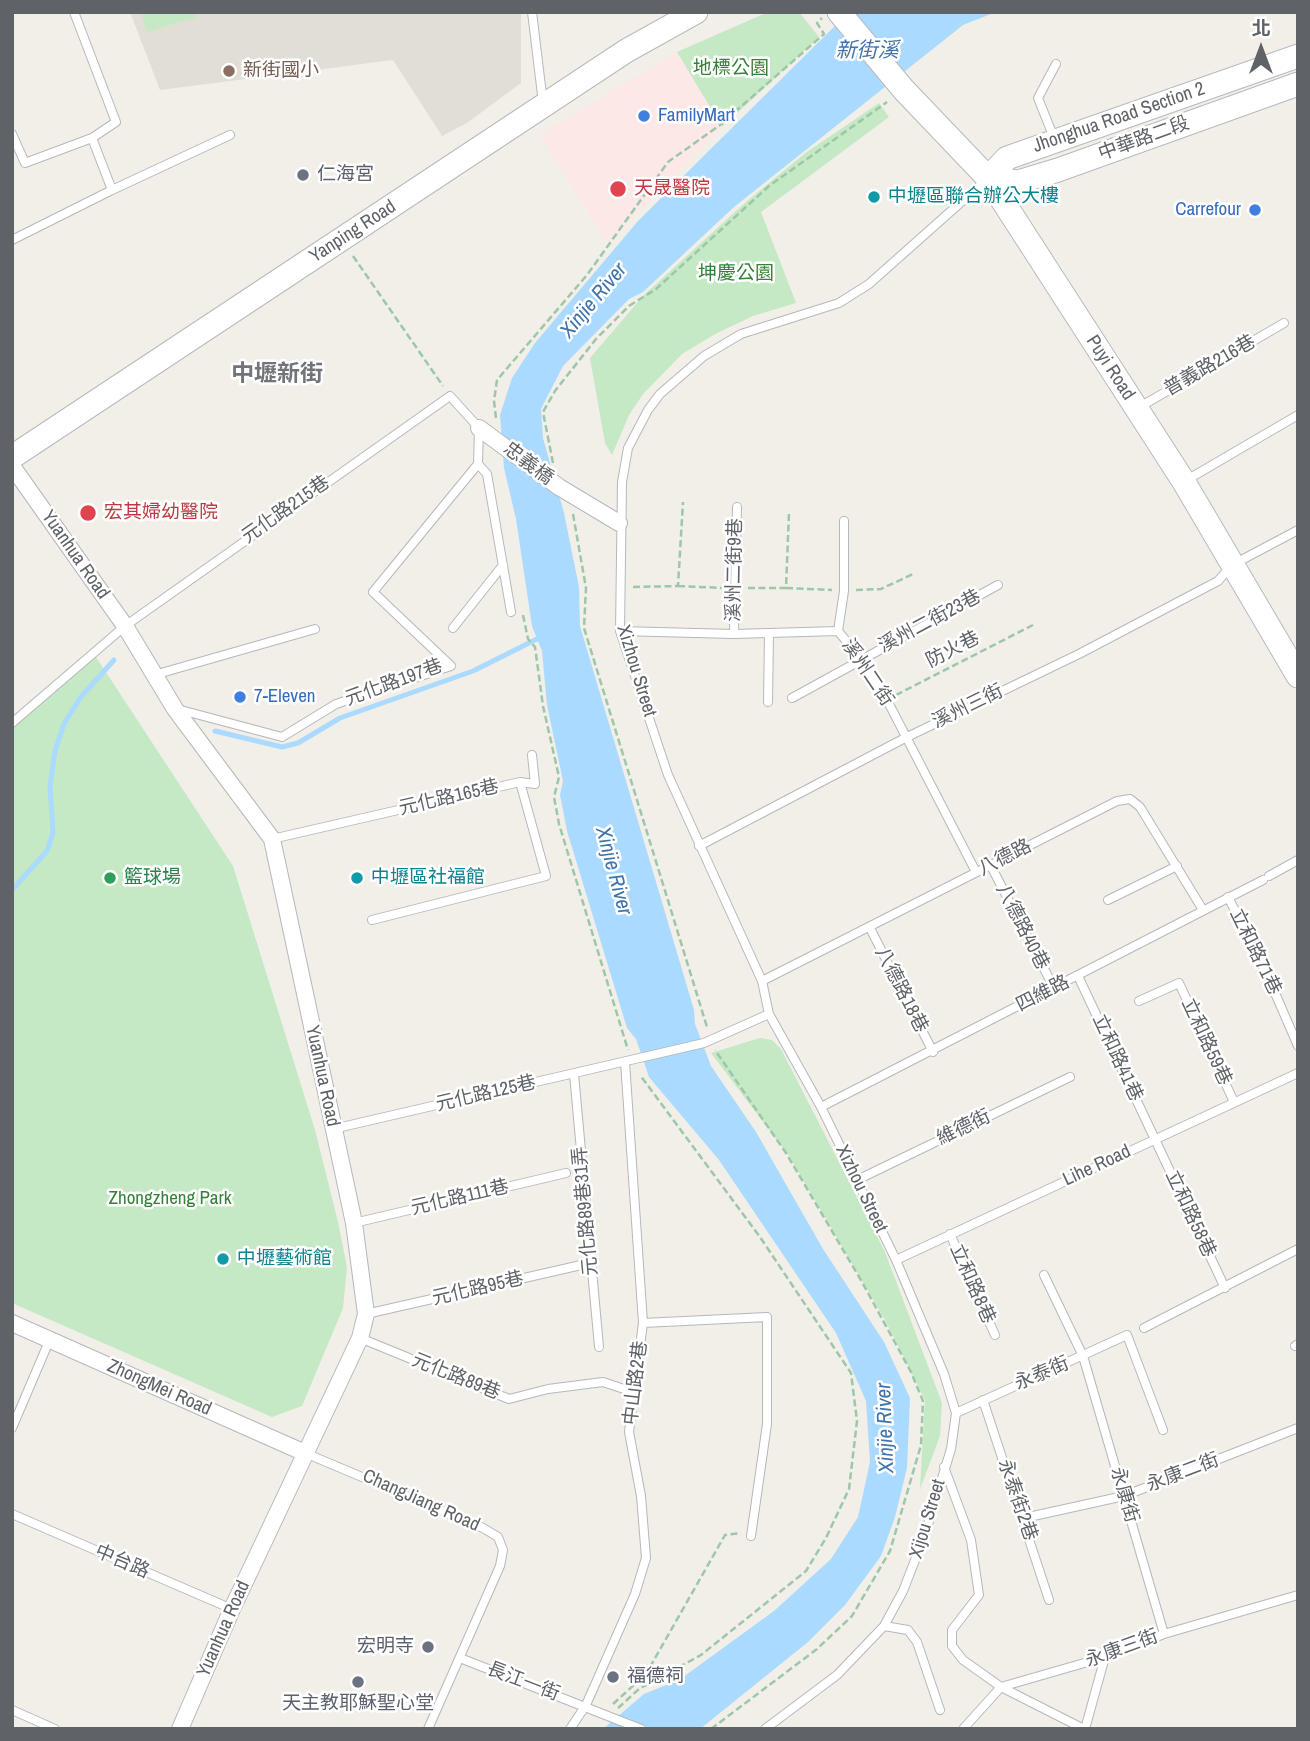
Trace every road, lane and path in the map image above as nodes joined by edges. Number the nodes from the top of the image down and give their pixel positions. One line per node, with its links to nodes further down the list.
1 (74, 12): 11 (lane)
2 (532, 12): 8 (lane)
3 (696, 12): 8 (street, Yanping Road)
4 (836, 13): 13 (street, Puyi Road); 22 (path)
5 (1298, 56): 12 (street, Jhonghua Road Section 2)
6 (1056, 64): 12 (lane)
7 (1298, 84): 13 (street, 中華路二段)
8 (543, 106): 15 (street, Yanping Road)
9 (12, 134): 11 (lane)
10 (230, 135): 14 (lane)
11 (92, 138): 14 (lane)
12 (1055, 141): 13 (street, Jhonghua Road Section 2)
13 (988, 178): 19 (street, Puyi Road); 31 (lane, Xizhou Street)
14 (111, 190): 16 (lane)
15 (341, 239): 18 (path); 23 (street, Yanping Road)
16 (12, 240)
17 (1283, 323): 19 (lane, 普義路216巷)
18 (450, 396): 21 (lane); 42 (lane, 元化路215巷)
19 (1136, 409): 26 (street, Puyi Road)
20 (1298, 415): 26 (lane)
21 (478, 428): 22 (street, 忠義橋); 24 (lane)
22 (497, 441): 31 (street, 忠義橋)
23 (12, 457)
24 (478, 464): 33 (lane); 55 (lane, 元化路197巷)
25 (12, 466): 42 (street, Yuanhua Road)
26 (1184, 482): 34 (street, Puyi Road)
27 (683, 502): 36 (path)
28 (737, 507): 38 (lane, 溪州二街9巷)
29 (789, 513): 38 (path)
30 (844, 521): 46 (lane)
31 (619, 523): 37 (lane, Xizhou Street)
32 (1298, 530): 34 (lane, 溪州三街)
33 (503, 565): 39 (lane); 43 (lane)
34 (1232, 565): 51 (street, Puyi Road); 57 (lane, 溪州三街)
35 (998, 585): 49 (lane, 溪州二街23巷)
36 (678, 586): 37 (path); 38 (path)
37 (620, 587): 45 (lane, Xizhou Street)
38 (734, 588): 48 (lane, 溪州二街9巷)
39 (510, 612)
40 (523, 613): 78 (path)
41 (1033, 625): 53 (path, 防火巷)
42 (125, 626): 50 (street, Yuanhua Road); 56 (lane, 元化路215巷)
43 (453, 628)
44 (314, 629): 50 (lane)
45 (620, 631): 48 (lane, 溪州二街); 61 (lane, Xizhou Street)
46 (838, 631): 47 (lane, 溪州二街); 49 (lane, 溪州二街)
47 (769, 633): 48 (lane, 溪州二街); 54 (lane)
48 (734, 634)
49 (861, 659): 52 (lane, 溪州二街23巷); 53 (lane, 溪州二街)
50 (154, 675): 55 (street, Yuanhua Road)
51 (1298, 676)
52 (792, 698)
53 (887, 700): 57 (lane, 溪州二街)
54 (768, 702)
55 (175, 709): 60 (street, Yuanhua Road)
56 (12, 723)
57 (905, 738): 61 (lane, 溪州三街); 65 (lane, 溪州二街)
58 (532, 755): 59 (lane)
59 (520, 782): 60 (lane, 元化路165巷); 69 (lane, 元化路165巷)
60 (272, 839): 84 (street, Yuanhua Road)
61 (699, 846): 72 (lane, Xizhou Street)
62 (1298, 860): 66 (lane, 四維路)
63 (991, 866): 64 (lane, 八德路); 65 (lane, 八德路); 73 (lane, 八德路40巷)
64 (1177, 866): 67 (lane); 68 (lane, 八德路)
65 (976, 872): 70 (lane, 八德路)
66 (1228, 897): 68 (lane, 四維路); 76 (lane, 立和路71巷)
67 (1108, 900)
68 (1203, 911): 71 (lane, 四維路)
69 (372, 920)
70 (870, 928): 72 (lane, 八德路); 77 (lane, 八德路18巷)
71 (1078, 976): 73 (lane, 四維路); 85 (lane, 立和路41巷)
72 (762, 981): 75 (lane, Xizhou Street)
73 (1054, 988): 77 (lane, 四維路)
74 (1139, 1000): 82 (lane, 立和路59巷)
75 (769, 1014): 78 (lane, 元化路125巷); 83 (lane, Xizhou Street)
76 (1298, 1046)
77 (933, 1052): 83 (lane, 四維路)
78 (632, 1060): 80 (lane, 元化路125巷); 97 (lane, 中山路2巷); 127 (path)
79 (1298, 1073): 82 (lane, Lihe Road)
80 (574, 1074): 84 (lane, 元化路125巷); 92 (lane, 元化路89巷31弄)
81 (1070, 1077): 87 (lane, 維德街)
82 (1234, 1102): 85 (lane, Lihe Road)
83 (821, 1107): 87 (lane, Xizhou Street)
84 (333, 1129): 88 (street, Yuanhua Road)
85 (1155, 1140): 89 (lane, Lihe Road); 94 (lane, 立和路58巷)
86 (566, 1173): 88 (lane, 元化路111巷)
87 (857, 1180): 91 (lane, Xizhou Street)
88 (354, 1223): 95 (street, Yuanhua Road)
89 (950, 1234): 91 (lane, Lihe Road); 99 (lane, 立和路8巷)
90 (1298, 1250): 94 (lane)
91 (896, 1260): 106 (lane, Xijou Street)
92 (590, 1263): 95 (lane, 元化路95巷); 102 (lane, 元化路89巷31弄)
93 (1044, 1275): 103 (lane, 永康街)
94 (1225, 1288): 98 (lane)
95 (366, 1314): 100 (street, Yuanhua Road)
96 (12, 1323): 101 (street, ZhongMei Road)
97 (643, 1323): 104 (lane, 中山路2巷); 115 (lane)
98 (1144, 1328)
99 (995, 1335)
100 (360, 1338): 104 (lane, 元化路89巷); 110 (street, Yuanhua Road)
101 (50, 1339): 107 (lane); 110 (street, ZhongMei Road)
102 (599, 1347)
103 (1083, 1356): 105 (lane, 永泰街); 109 (lane, 永泰街); 112 (lane, 永康街)
104 (636, 1393): 124 (lane, 中山路2巷)
105 (982, 1399): 106 (lane, 永泰街); 114 (lane, 永泰街2巷)
106 (956, 1412): 111 (lane, Xijou Street)
107 (12, 1428)
108 (1298, 1428): 112 (lane, 永康二街)
109 (1163, 1430)
110 (306, 1453): 118 (street, Yuanhua Road); 122 (lane, ChangJiang Road)
111 (944, 1467): 119 (lane, Xijou Street); 123 (lane)
112 (1124, 1496): 114 (lane, 永康二街); 120 (lane, 永康街)
113 (12, 1514): 118 (lane, 中台路)
114 (1024, 1518): 117 (lane, 永泰街2巷)
115 (751, 1536): 127 (path)
116 (1298, 1595): 120 (lane, 永康三街)
117 (1049, 1600)
118 (232, 1609): 129 (street, Yuanhua Road)
119 (884, 1626): 126 (lane); 133 (lane, Xijou Street)
120 (1164, 1634): 121 (lane, 永康三街)
121 (1105, 1657): 123 (lane, 永康三街); 135 (lane)
122 (460, 1658): 124 (lane, 長江一街); 130 (lane, ChangJiang Road)
123 (1001, 1687): 134 (lane); 135 (lane)
124 (586, 1705): 127 (lane, 長江一街); 131 (lane, 中山路2巷)
125 (12, 1710): 128 (lane)
126 (940, 1710)
127 (610, 1715): 132 (lane, 長江一街)
128 (55, 1729)
129 (180, 1729)
130 (428, 1729)
131 (570, 1729)
132 (641, 1729)
133 (765, 1729)
134 (962, 1729)
135 (1084, 1729)

